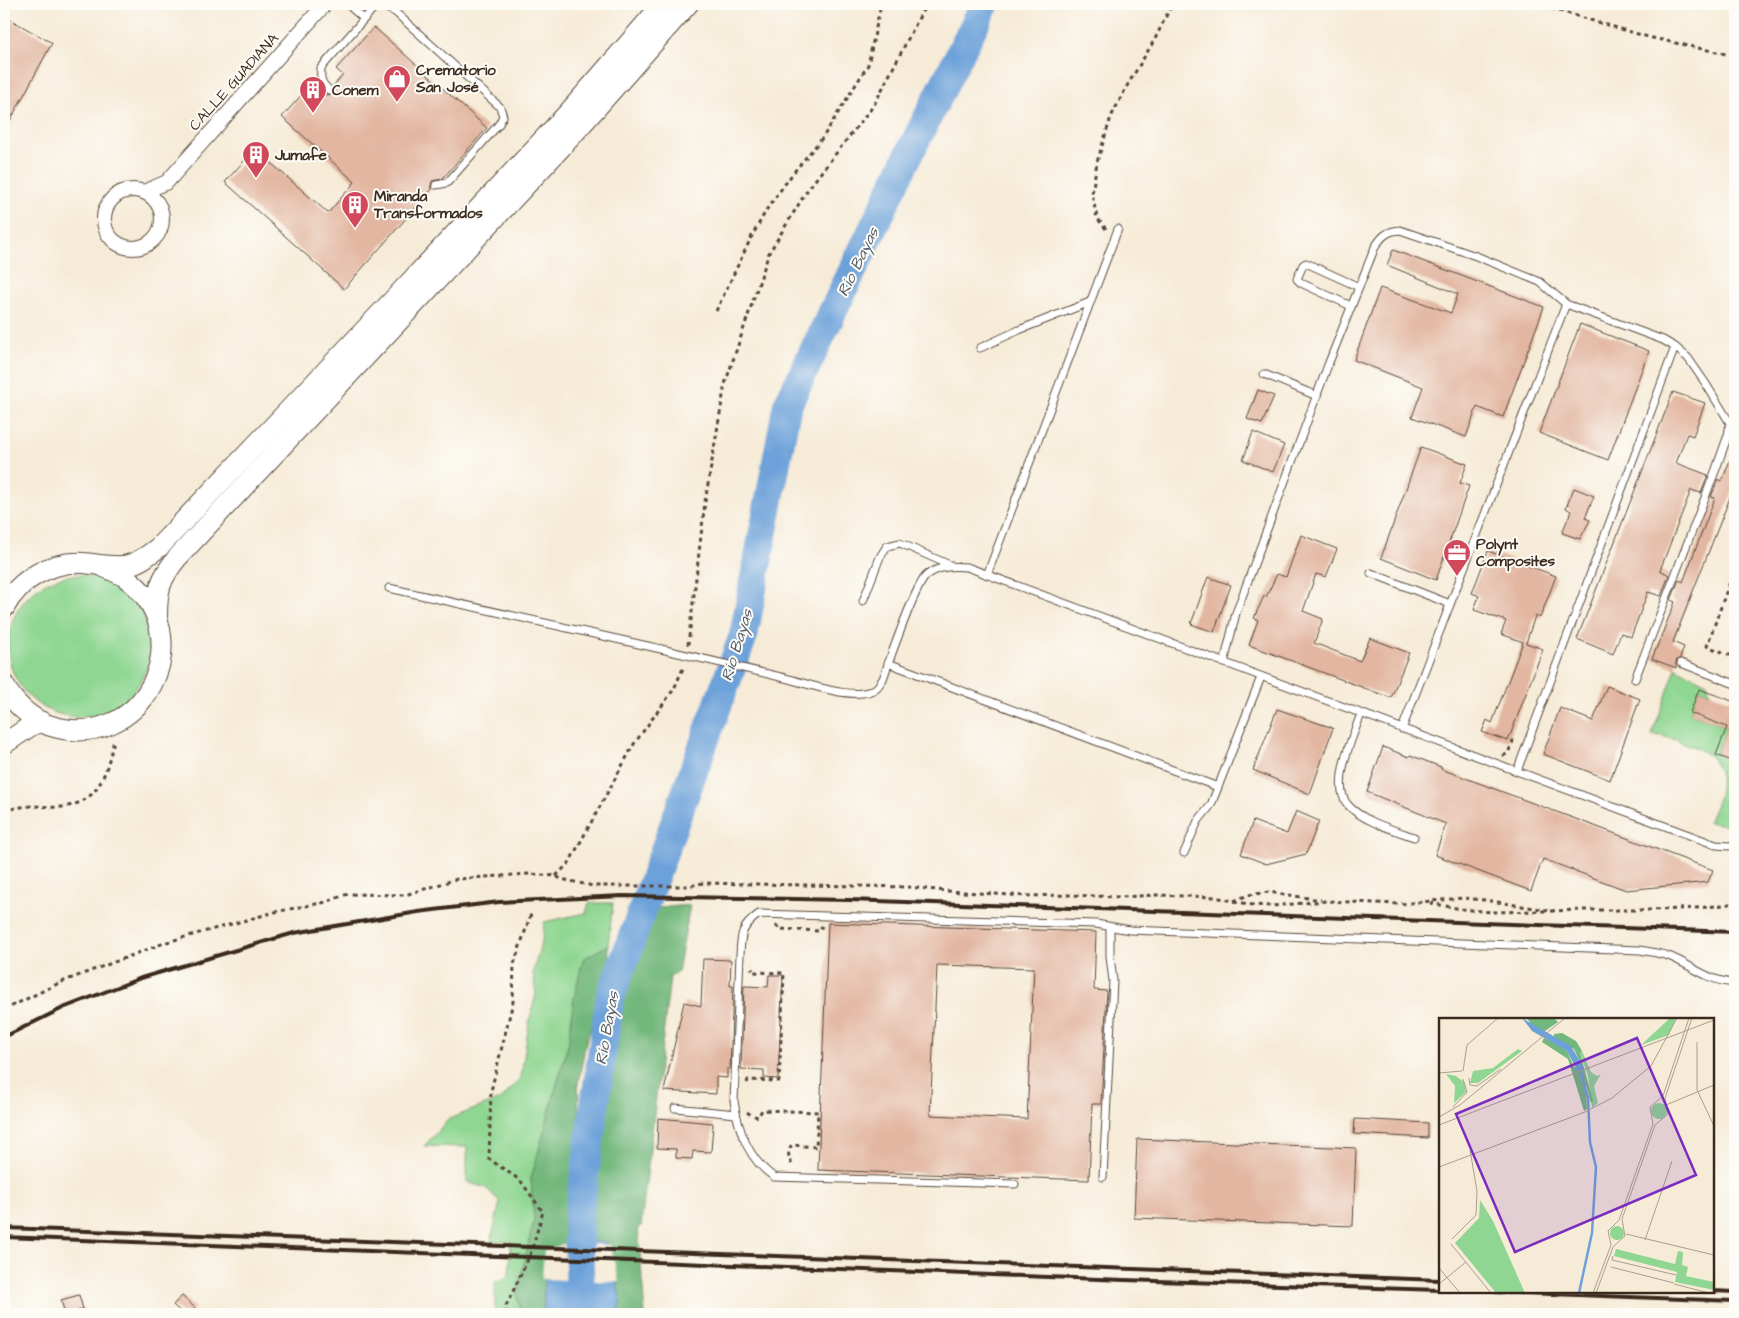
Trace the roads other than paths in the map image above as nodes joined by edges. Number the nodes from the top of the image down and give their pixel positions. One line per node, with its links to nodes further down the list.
1 (325, 4): 7 (street, CALLE GUADIANA)
2 (348, 4): 5 (lane)
3 (663, 4): 20 (street)
4 (688, 4): 28 (street)
5 (364, 19): 6 (lane); 8 (lane)
6 (330, 90)
7 (167, 182): 9 (street, CALLE GUADIANA); 10 (street, CALLE GUADIANA)
8 (436, 185)
9 (144, 192): 10 (street); 10 (street)
10 (160, 208)
11 (1118, 228): 13 (lane)
12 (1359, 287): 14 (lane); 15 (lane); 15 (lane)
13 (1090, 302): 17 (lane); 23 (lane)
14 (1566, 304): 16 (lane); 26 (lane)
15 (1351, 306): 19 (lane)
16 (1675, 347): 33 (lane); 40 (lane)
17 (980, 348)
18 (1264, 374): 19 (lane)
19 (1317, 396): 30 (lane)
20 (100, 566): 27 (street); 28 (street)
21 (953, 566): 23 (lane); 25 (lane); 29 (lane)
22 (1371, 573): 26 (lane)
23 (987, 575): 30 (lane)
24 (389, 588): 29 (lane, bridge)
25 (864, 601)
26 (1450, 604): 38 (lane)
27 (4, 608)
28 (157, 617): 37 (street)
29 (888, 663): 41 (lane)
30 (1224, 663): 32 (lane)
31 (1681, 663): 34 (lane)
32 (1261, 676): 36 (lane); 41 (lane)
33 (1635, 679)
34 (1735, 684)
35 (4, 689): 37 (street)
36 (1361, 714): 38 (lane); 42 (lane)
37 (42, 722): 39 (street)
38 (1402, 729): 40 (lane)
39 (4, 744)
40 (1517, 771): 43 (lane)
41 (1218, 787): 44 (lane)
42 (1414, 837)
43 (1735, 844)
44 (1184, 853)
45 (1110, 928): 46 (lane); 48 (lane); 49 (lane)
46 (1735, 983)
47 (675, 1108): 48 (lane)
48 (736, 1114): 50 (lane)
49 (1103, 1177)
50 (1015, 1184)

